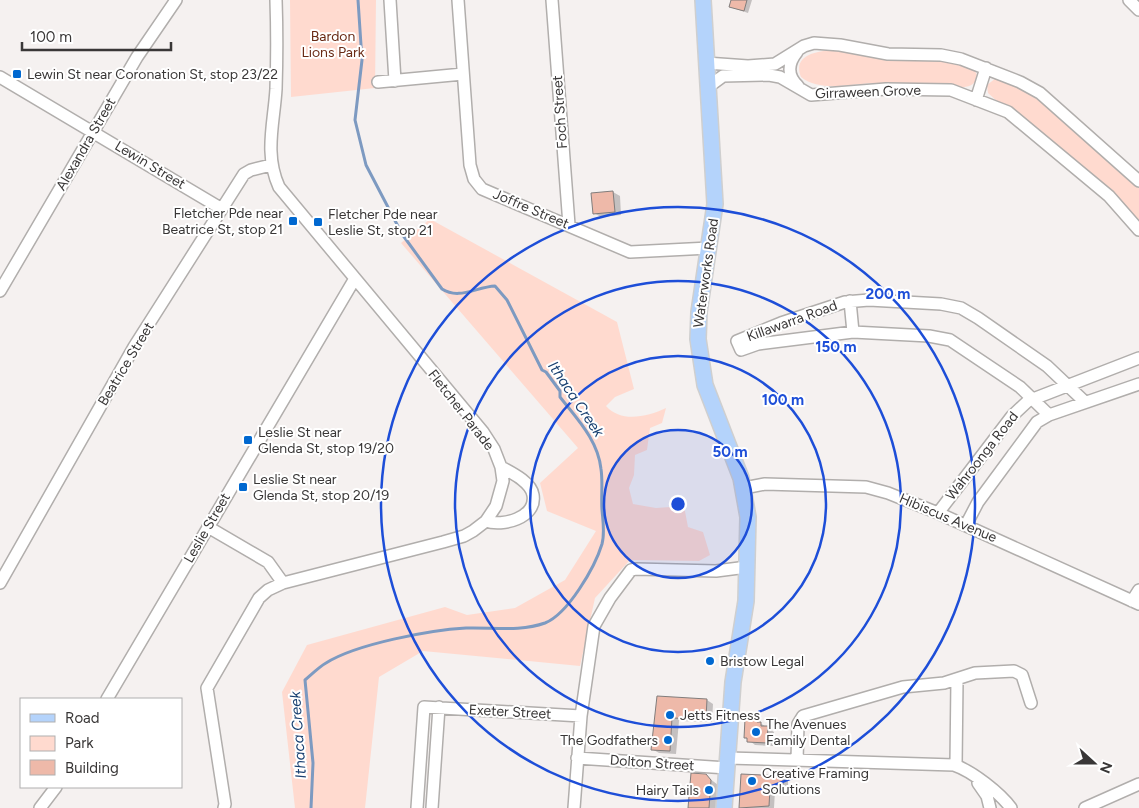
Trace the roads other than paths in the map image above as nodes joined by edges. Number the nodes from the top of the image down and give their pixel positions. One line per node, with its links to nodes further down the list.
1 (176, 0): 20 (street, Alexandra Street)
2 (276, 0): 21 (street, Fletcher Parade)
3 (390, 0): 15 (street)
4 (458, 0): 13 (street, Joffre Street)
5 (552, 0): 24 (street, Foch Street)
6 (703, 0): 10 (main road, Waterworks Road)
7 (1129, 0): 8 (street)
8 (1139, 10)
9 (804, 46): 11 (street, Girraween Grove); 12 (street, Girraween Grove); 18 (street)
10 (706, 63): 12 (street, Girraween Grove); 17 (main road, Waterworks Road)
11 (986, 68): 19 (street); 22 (street, Girraween Grove)
12 (748, 70): 17 (street, Girraween Grove); 18 (street, Girraween Grove)
13 (463, 74): 15 (street); 24 (street, Joffre Street)
14 (0, 77): 20 (street, Lewin Street)
15 (395, 81): 16 (street)
16 (378, 82)
17 (708, 88): 26 (main road, Waterworks Road)
18 (799, 88): 19 (street, Girraween Grove)
19 (976, 100): 25 (street, Girraween Grove)
20 (94, 131): 23 (street, Lewin Street); 28 (street, Alexandra Street)
21 (271, 165): 23 (street, Beatrice Street); 27 (street, Fletcher Parade)
22 (1139, 181)
23 (222, 209): 46 (street, Beatrice Street)
24 (569, 225): 26 (street, Joffre Street)
25 (1139, 230)
26 (709, 248): 40 (main road, Waterworks Road)
27 (354, 280): 39 (street, Fletcher Parade); 44 (street, Leslie Street)
28 (0, 291)
29 (850, 301): 30 (street, Killawarra Road); 31 (street, Killawarra Road); 35 (street, Killawarra Road)
30 (765, 329): 32 (street); 32 (street, Killawarra Road)
31 (853, 332): 32 (street, Killawarra Road); 36 (street, Killawarra Road)
32 (776, 342)
33 (1139, 358): 35 (street, Wahroonga Road)
34 (1139, 384): 37 (street, Wahroonga Road)
35 (1068, 386): 36 (street, Wahroonga Road); 37 (street, Killawarra Road)
36 (1033, 398): 38 (street, Killawarra Road); 41 (street, Wahroonga Road)
37 (1086, 402): 38 (street, Wahroonga Road)
38 (1050, 415): 43 (street, Wahroonga Road)
39 (502, 467): 42 (street, Fletcher Parade); 42 (street)
40 (744, 488): 41 (street, Hibiscus Avenue); 45 (main road, Waterworks Road)
41 (938, 513): 43 (street, Hibiscus Avenue)
42 (486, 521): 47 (street, Fletcher Parade)
43 (966, 525): 49 (street, Hibiscus Avenue)
44 (208, 527): 47 (street); 51 (street, Leslie Street)
45 (747, 567): 54 (street); 57 (main road, Waterworks Road)
46 (0, 583)
47 (283, 583): 63 (street, Fletcher Parade)
48 (1139, 590): 49 (street)
49 (1136, 603)
50 (957, 680): 52 (street); 56 (street); 58 (street)
51 (108, 698)
52 (1031, 703)
53 (439, 707): 54 (street, Exeter Street); 64 (street); 65 (street)
54 (581, 716): 55 (street)
55 (577, 758): 57 (street, Dolton Street); 66 (street)
56 (797, 760): 57 (street, Dolton Street); 58 (street, Dolton Street)
57 (727, 763): 67 (main road, Waterworks Road)
58 (956, 765): 59 (street)
59 (975, 777): 68 (street); 69 (street)
60 (1139, 784): 70 (street)
61 (55, 788): 62 (street)
62 (40, 808)
63 (224, 808)
64 (417, 808)
65 (432, 808)
66 (574, 808)
67 (724, 808)
68 (990, 808)
69 (1014, 808)
70 (1085, 808)

